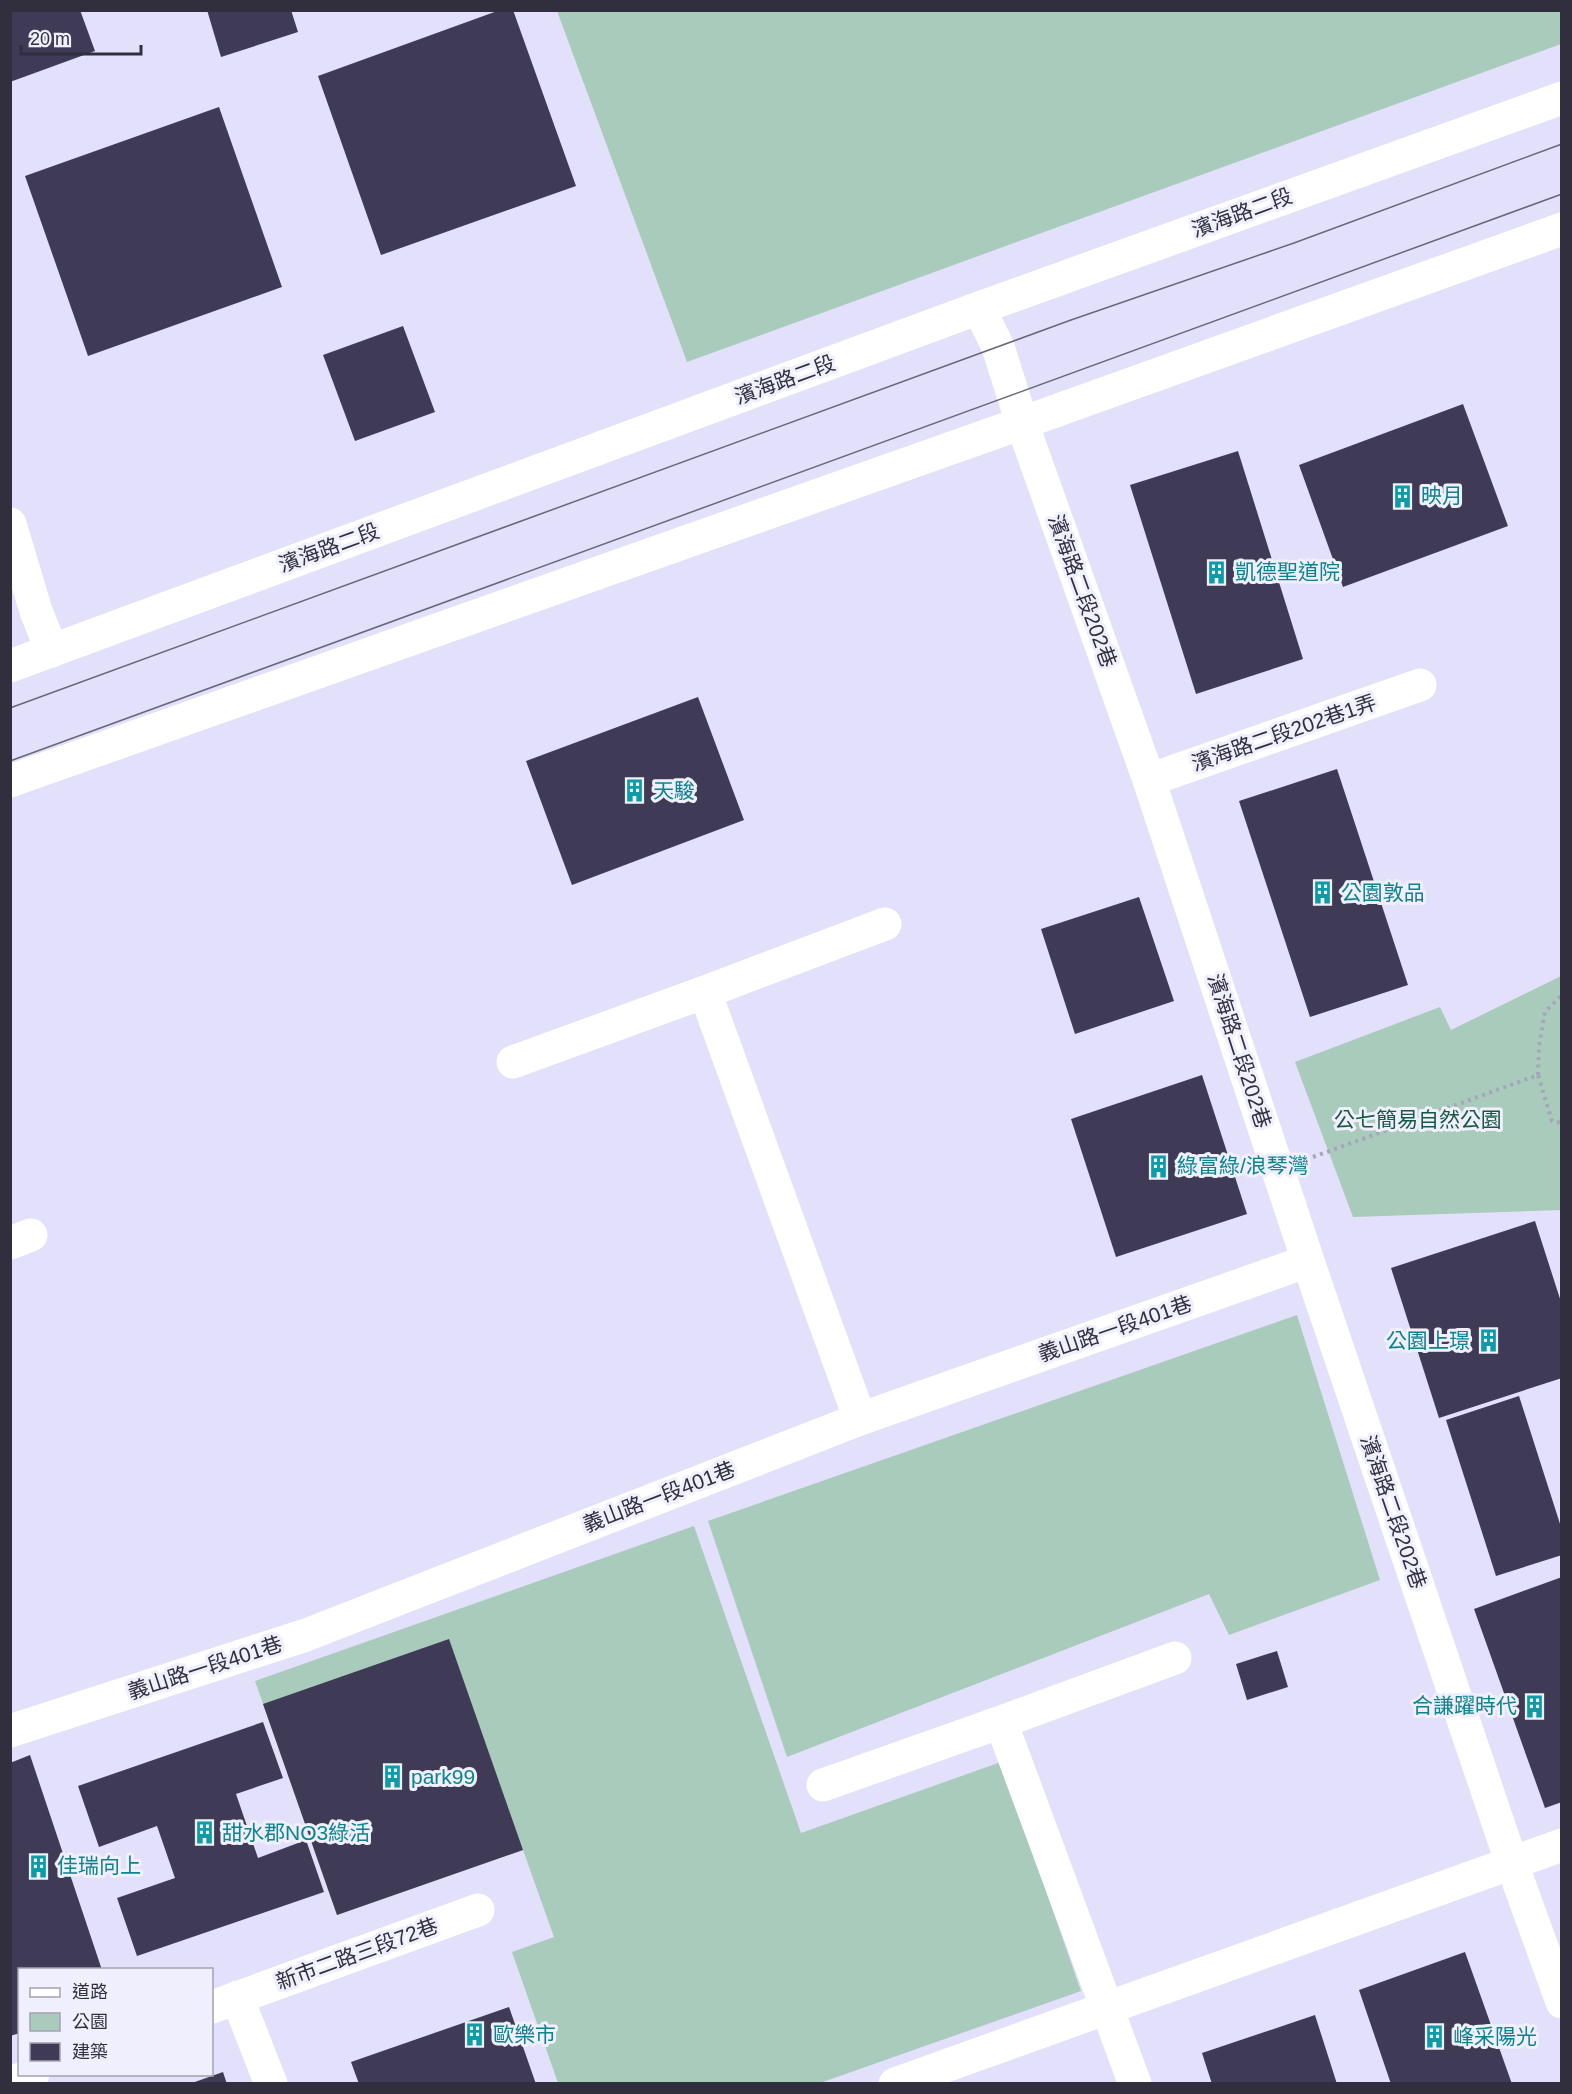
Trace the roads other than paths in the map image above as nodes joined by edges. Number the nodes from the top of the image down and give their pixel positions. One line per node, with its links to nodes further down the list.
1 (1562, 98): 3 (street, 濱海路二段)
2 (1562, 229): 4 (street)
3 (979, 308): 4 (street, 濱海路二段202巷); 6 (street, 濱海路二段)
4 (1022, 423): 9 (street, 濱海路二段202巷); 10 (street)
5 (10, 524): 6 (street)
6 (52, 651): 7 (street, 濱海路二段)
7 (10, 666)
8 (1420, 685): 9 (street, 濱海路二段202巷1弄)
9 (1149, 780): 14 (street, 濱海路二段202巷)
10 (10, 781)
11 (885, 924): 12 (street)
12 (705, 992): 13 (street); 15 (street)
13 (513, 1062)
14 (1308, 1261): 15 (street, 義山路一段401巷); 21 (street, 濱海路二段202巷)
15 (860, 1419): 18 (street, 義山路一段401巷)
16 (1175, 1658): 17 (street)
17 (1001, 1722): 19 (street); 25 (street)
18 (10, 1731)
19 (823, 1785)
20 (1562, 1845): 21 (street)
21 (1512, 1864): 24 (street, 濱海路二段202巷); 25 (street)
22 (478, 1910): 23 (street, 新市二路三段72巷)
23 (224, 2002): 28 (street, 新市二路三段72巷)
24 (1562, 2002)
25 (1107, 2006): 29 (street); 30 (street)
26 (28, 2076): 27 (street)
27 (10, 2083)
28 (271, 2084)
29 (895, 2084)
30 (1135, 2084)

